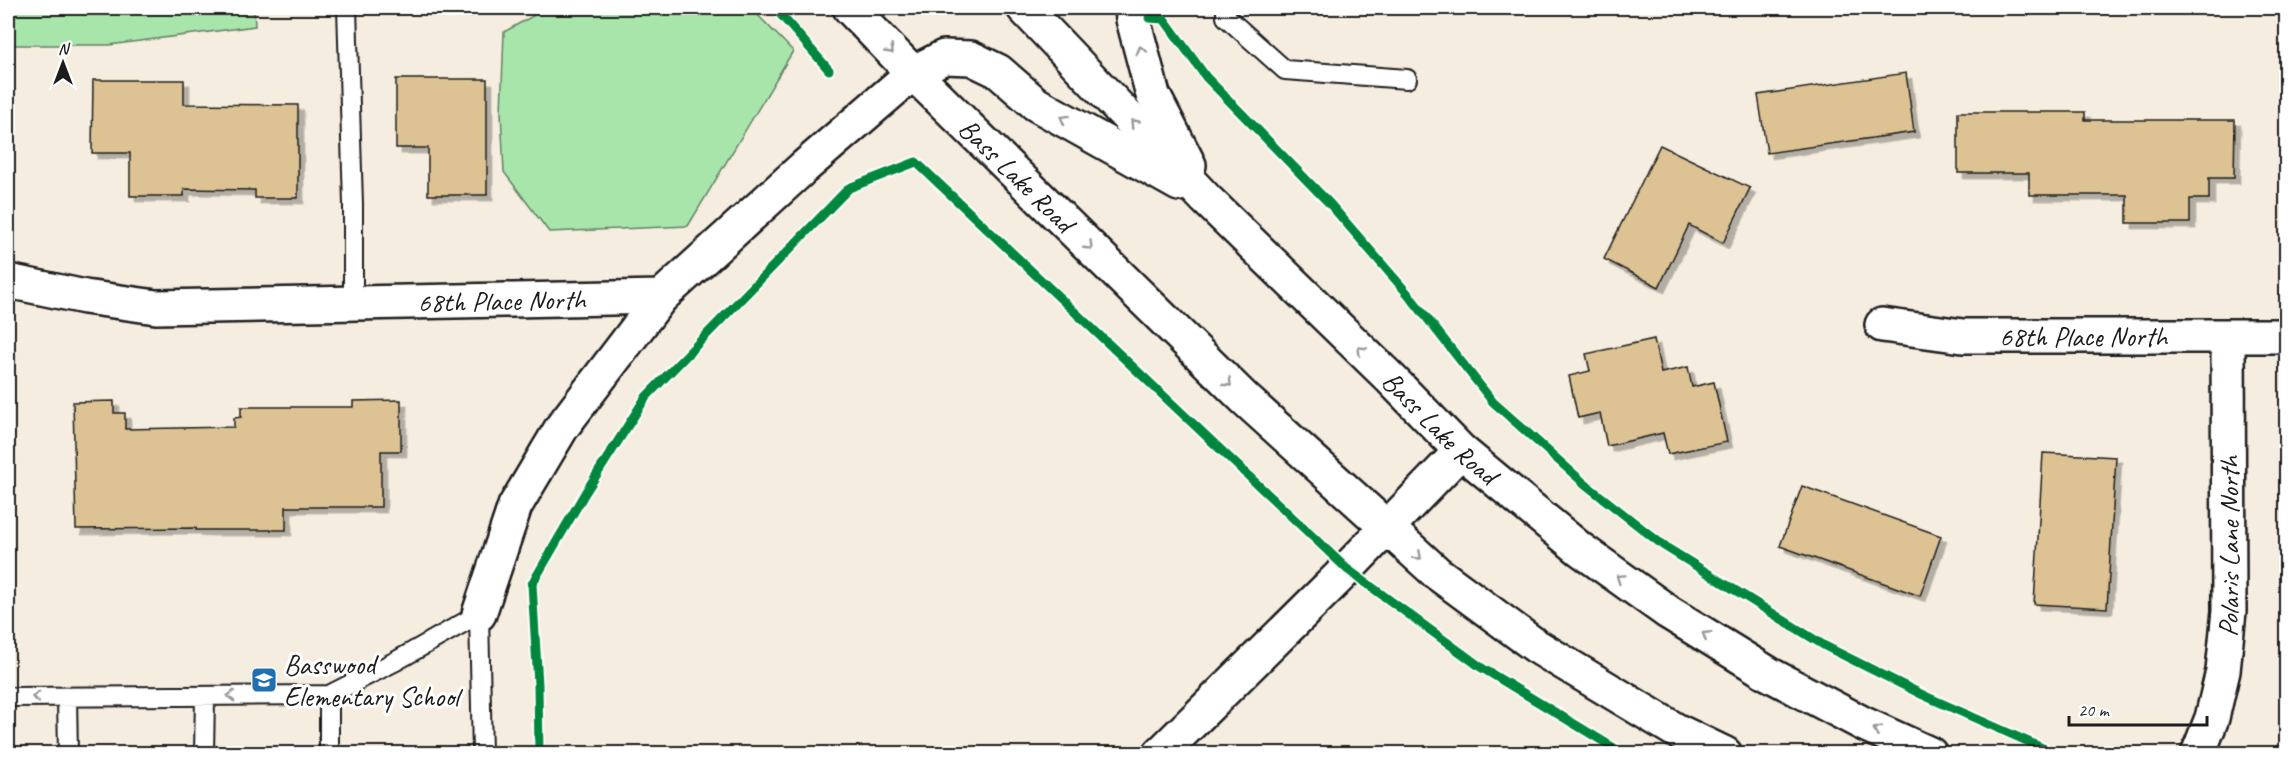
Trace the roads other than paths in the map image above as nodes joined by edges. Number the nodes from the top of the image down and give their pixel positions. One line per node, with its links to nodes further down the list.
1 (347, 8): 11 (lane)
2 (850, 8): 6 (main road, Bass Lake Road, one-way to 6)
3 (1024, 8): 8 (main road, Bass Lake Road, one-way to 3)
4 (1132, 8): 8 (main road, one-way to 4)
5 (1226, 8): 7 (lane)
6 (913, 73): 8 (main road, one-way to 6); 10 (main road); 16 (main road, Bass Lake Road, one-way to 16)
7 (1407, 79)
8 (1206, 199): 15 (main road, Bass Lake Road, one-way to 8)
9 (8, 281): 11 (main road, 68th Place North)
10 (662, 297): 11 (main road, 68th Place North); 17 (main road)
11 (353, 304)
12 (1882, 325): 14 (main road, 68th Place North)
13 (2286, 336): 14 (main road, 68th Place North)
14 (2228, 337): 29 (main road, Polaris Lane North)
15 (1461, 451): 16 (main road); 28 (main road, Bass Lake Road, one-way to 15)
16 (1386, 527): 26 (main road); 27 (main road, Bass Lake Road, one-way to 27)
17 (478, 614): 18 (lane); 25 (lane)
18 (329, 695): 19 (lane, one-way to 19); 24 (lane)
19 (205, 696): 21 (lane); 23 (lane)
20 (8, 697): 21 (lane, one-way to 20)
21 (67, 697): 22 (lane)
22 (68, 753)
23 (204, 753)
24 (329, 753)
25 (482, 753)
26 (1160, 753)
27 (1725, 753)
28 (1930, 753)
29 (2198, 753)

